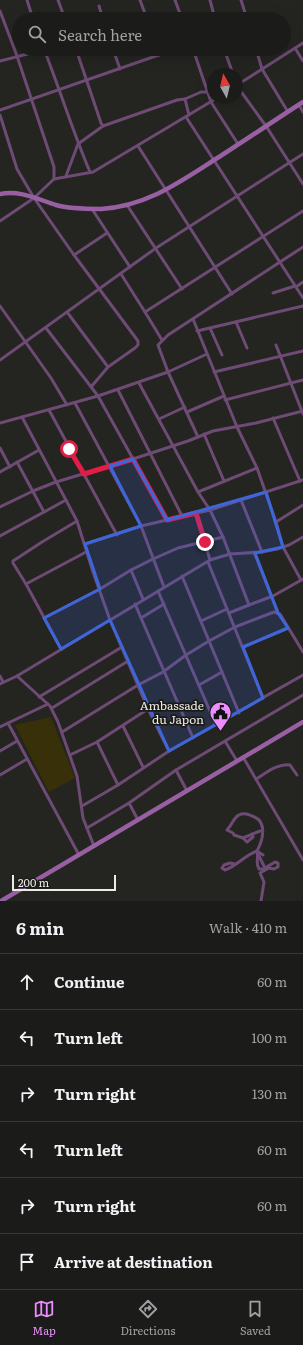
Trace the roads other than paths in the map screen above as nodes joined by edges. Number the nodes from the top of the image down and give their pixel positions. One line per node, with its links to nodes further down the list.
1 (27, 0): 9 (street)
2 (58, 0): 10 (street)
3 (140, 0): 12 (street)
4 (175, 0): 13 (street)
5 (210, 0): 14 (street)
6 (241, 0): 15 (street)
7 (99, 6): 11 (street)
8 (0, 11): 16 (street)
9 (31, 12)
10 (62, 12)
11 (101, 12)
12 (144, 12)
13 (179, 12)
14 (213, 12)
15 (245, 12)
16 (12, 43)
17 (303, 43): 18 (street)
18 (295, 48): 19 (street); 30 (street)
19 (291, 51)
20 (17, 56): 29 (street); 41 (street)
21 (48, 56): 37 (street)
22 (78, 56): 34 (street)
23 (115, 56): 32 (street)
24 (156, 56): 32 (street)
25 (195, 56): 36 (street)
26 (227, 56): 31 (street)
27 (258, 56): 33 (street)
28 (282, 56): 33 (street)
29 (0, 61)
30 (303, 61)
31 (231, 68)
32 (120, 69): 34 (street)
33 (262, 69): 35 (street); 46 (street)
34 (87, 80): 37 (street); 51 (street)
35 (243, 82)
36 (207, 89)
37 (60, 90): 41 (street); 53 (street)
38 (207, 92): 40 (street)
39 (243, 94): 52 (street)
40 (185, 99): 49 (street); 51 (street)
41 (31, 100): 45 (street); 61 (street)
42 (208, 104): 49 (street)
43 (212, 104): 54 (street)
44 (301, 104): 46 (street); 47 (street)
45 (0, 110)
46 (288, 112): 52 (street)
47 (303, 112)
48 (0, 115): 66 (street)
49 (189, 115): 50 (street)
50 (186, 117): 55 (street); 57 (street)
51 (103, 126): 53 (street)
52 (266, 126): 54 (street); 58 (street)
53 (78, 144): 59 (street); 60 (street)
54 (238, 144): 57 (street)
55 (138, 146): 59 (street); 63 (street)
56 (303, 154): 58 (street)
57 (214, 160): 63 (street); 65 (street)
58 (289, 163): 62 (street); 65 (street)
59 (90, 172): 60 (street)
60 (66, 176): 61 (street)
61 (54, 179): 66 (street)
62 (303, 184)
63 (166, 190): 67 (street); 72 (street)
64 (0, 194): 66 (street)
65 (237, 196): 72 (street); 74 (street)
66 (34, 198): 68 (street); 71 (street); 77 (street)
67 (127, 205): 68 (street); 76 (street)
68 (92, 209): 73 (street)
69 (303, 211): 74 (street)
70 (0, 215): 71 (street)
71 (1, 220)
72 (189, 227): 76 (street); 80 (street)
73 (107, 233): 77 (street); 79 (street)
74 (263, 237): 78 (street); 80 (street)
75 (303, 247): 78 (street)
76 (156, 248): 79 (street); 85 (street)
77 (74, 255): 84 (street)
78 (280, 262): 83 (street); 87 (street)
79 (130, 267): 81 (street)
80 (215, 268): 85 (street); 87 (street)
81 (121, 274): 84 (street); 92 (street)
82 (303, 282): 83 (street)
83 (295, 286): 86 (street); 88 (street)
84 (99, 289): 91 (street); 107 (street)
85 (182, 289): 92 (street)
86 (273, 293)
87 (232, 294): 93 (street)
88 (303, 298)
89 (0, 306): 99 (street)
90 (303, 306): 94 (street)
91 (67, 312): 95 (street); 107 (street)
92 (145, 312): 98 (street)
93 (192, 319): 97 (street); 98 (street)
94 (236, 322): 96 (street); 101 (street)
95 (46, 328): 99 (street); 113 (street)
96 (210, 328): 97 (street); 104 (street)
97 (197, 331): 103 (street)
98 (162, 340): 108 (street)
99 (26, 342): 106 (street); 119 (street)
100 (276, 345): 105 (street)
101 (247, 348)
102 (303, 351): 105 (street)
103 (207, 354): 108 (street); 109 (street)
104 (222, 355)
105 (280, 356): 109 (street); 112 (street)
106 (0, 360)
107 (108, 367): 113 (street)
108 (168, 372): 111 (street); 120 (street)
109 (214, 372): 116 (street)
110 (303, 380): 112 (street)
111 (139, 383): 114 (street); 126 (street)
112 (291, 383): 117 (street); 123 (street)
113 (91, 387): 115 (street)
114 (118, 390): 115 (street); 134 (street)
115 (98, 396): 118 (street); 135 (street)
116 (224, 396): 117 (street); 122 (street)
117 (226, 400): 128 (street)
118 (75, 403): 119 (street); 138 (street)
119 (67, 405): 121 (street)
120 (184, 407): 122 (street); 126 (street)
121 (49, 410): 124 (street); 141 (street)
122 (187, 412): 130 (street)
123 (303, 412): 125 (street)
124 (22, 417): 127 (street); 133 (street)
125 (274, 418): 128 (street); 142 (street)
126 (159, 419): 131 (street)
127 (0, 423)
128 (237, 427): 129 (street); 139 (street)
129 (204, 434): 130 (street); 143 (street)
130 (198, 437): 131 (street)
131 (174, 446): 134 (street); 146 (street)
132 (0, 448): 137 (street)
133 (39, 450): 136 (street); 144 (street)
134 (150, 454): 135 (street); 155 (street)
135 (133, 459): 138 (street); 156 (street)
136 (18, 462): 137 (street); 145 (street)
137 (10, 466): 140 (street)
138 (110, 466): 141 (street); 159 (street)
139 (257, 468): 143 (street); 147 (street)
140 (0, 472)
141 (84, 474): 144 (street); 160 (street)
142 (302, 480): 147 (street)
143 (224, 481): 146 (street)
144 (56, 482): 145 (street); 148 (street)
145 (33, 491): 151 (street); 153 (street)
146 (198, 492): 152 (street)
147 (266, 492): 149 (street); 158 (street)
148 (66, 500): 153 (street); 157 (street)
149 (241, 500): 152 (street); 169 (street)
150 (303, 505): 158 (street)
151 (0, 507)
152 (210, 510): 154 (street); 162 (street)
153 (44, 512): 161 (street)
154 (196, 513): 155 (street); 164 (street)
155 (182, 516): 156 (street)
156 (167, 520): 159 (street)
157 (77, 521): 165 (street); 176 (street)
158 (276, 522): 166 (street)
159 (141, 526): 160 (street); 171 (street)
160 (117, 535): 165 (street)
161 (0, 536)
162 (222, 537): 164 (street); 170 (street)
163 (303, 537): 166 (street)
164 (205, 542): 171 (street); 172 (street)
165 (85, 544): 167 (street)
166 (283, 547): 169 (street); 175 (street)
167 (86, 552): 176 (street); 178 (street)
168 (254, 552): 169 (street); 170 (street); 180 (street)
169 (262, 552)
170 (230, 554): 172 (street); 184 (street)
171 (153, 559): 173 (street); 177 (street)
172 (209, 561): 174 (street); 185 (street)
173 (131, 570): 178 (street); 181 (street)
174 (182, 576): 177 (street); 191 (street)
175 (302, 579): 180 (street)
176 (26, 584): 188 (street)
177 (164, 587): 179 (street)
178 (100, 589): 188 (street); 190 (street)
179 (158, 591): 181 (street); 183 (street)
180 (273, 596): 184 (street); 187 (street)
181 (144, 599): 182 (street)
182 (135, 604): 189 (street); 190 (street)
183 (164, 604): 189 (street); 199 (street)
184 (249, 605): 186 (street)
185 (227, 609): 186 (street); 191 (street)
186 (229, 613): 192 (street)
187 (278, 613): 192 (street); 193 (street)
188 (44, 618): 197 (street)
189 (141, 618): 201 (street)
190 (110, 620): 195 (street); 197 (street)
191 (201, 621): 194 (street)
192 (235, 627): 194 (street); 196 (street)
193 (288, 628): 196 (street); 198 (street)
194 (209, 641): 199 (street); 202 (street)
195 (122, 647): 200 (street); 210 (street)
196 (243, 647): 211 (street)
197 (61, 650): 205 (street)
198 (303, 652)
199 (186, 655): 201 (street); 208 (street)
200 (128, 662): 207 (street); 213 (street)
201 (163, 672): 207 (street); 222 (street)
202 (222, 672): 208 (street); 215 (street)
203 (303, 675): 211 (street)
204 (0, 676): 206 (street)
205 (17, 676): 206 (street); 210 (street)
206 (1, 683)
207 (138, 685): 214 (street); 221 (street)
208 (199, 685): 218 (street)
209 (303, 695): 224 (street)
210 (39, 696): 212 (street)
211 (263, 698): 215 (street)
212 (48, 704): 213 (street); 217 (street)
213 (52, 708): 221 (street)
214 (148, 710): 219 (street); 227 (street)
215 (239, 713): 218 (street)
216 (303, 722): 229 (street)
217 (8, 723): 220 (street); 223 (street)
218 (216, 725): 222 (street)
219 (123, 726): 225 (street); 232 (street)
220 (0, 727)
221 (62, 732): 228 (street)
222 (192, 738): 227 (street)
223 (17, 741): 226 (street); 230 (street)
224 (225, 741): 231 (street); 233 (street)
225 (97, 742): 228 (street); 237 (street)
226 (0, 751)
227 (169, 751): 232 (street)
228 (70, 755): 240 (street)
229 (243, 757): 231 (street); 236 (street)
230 (26, 759): 234 (street); 248 (street)
231 (237, 761): 238 (street)
232 (143, 767): 237 (street)
233 (176, 770): 238 (street); 239 (street)
234 (0, 775)
235 (297, 775): 236 (street)
236 (256, 779): 250 (street)
237 (118, 785): 240 (street)
238 (187, 791): 241 (street)
239 (129, 803): 241 (street); 242 (street)
240 (82, 806): 242 (street)
241 (138, 820): 246 (street)
242 (87, 828): 246 (street)
243 (260, 831): 244 (street)
244 (252, 834): 245 (street); 245 (street)
245 (243, 838): 247 (street)
246 (94, 846): 248 (street)
247 (257, 852): 249 (street); 251 (street); 252 (street); 252 (street)
248 (79, 855): 253 (street)
249 (263, 855)
250 (303, 859)
251 (235, 864)
252 (265, 868): 254 (street)
253 (1, 901)
254 (261, 901)

